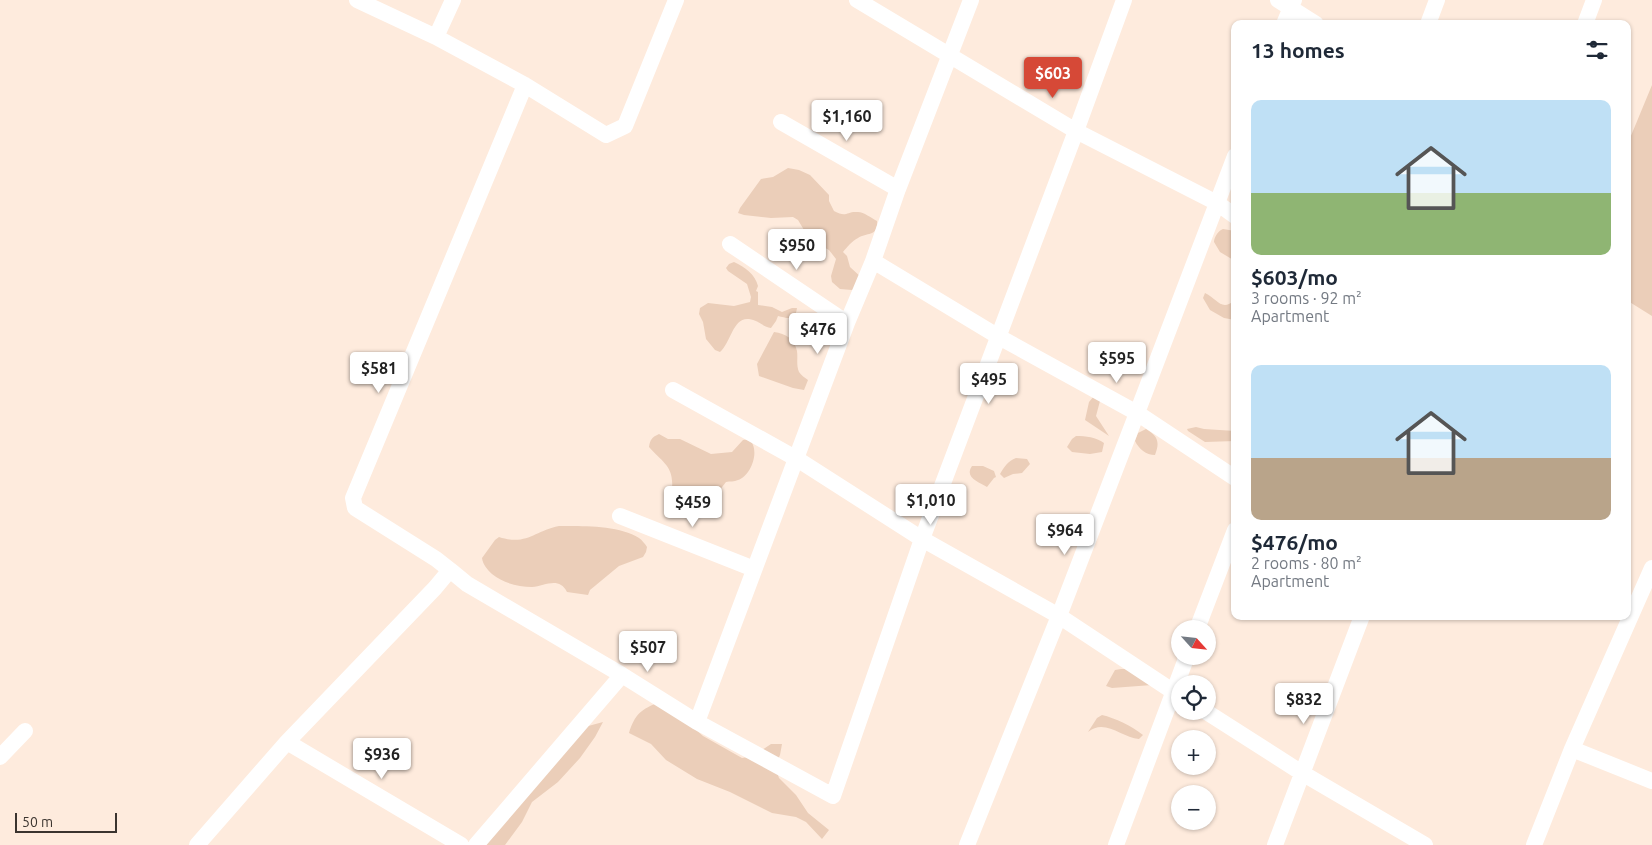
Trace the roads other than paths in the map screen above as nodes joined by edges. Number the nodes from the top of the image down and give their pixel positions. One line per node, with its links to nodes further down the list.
1 (357, 0): 15 (street)
2 (453, 0): 15 (street)
3 (676, 0): 17 (street)
4 (858, 0): 10 (street)
5 (971, 0): 16 (street)
6 (1124, 0): 19 (street)
7 (1437, 0): 13 (street)
8 (1594, 0): 14 (street)
9 (1287, 2): 11 (street); 12 (street)
10 (874, 4): 16 (street)
11 (1285, 20)
12 (1311, 20)
13 (1430, 20)
14 (1586, 20)
15 (436, 37): 17 (street)
16 (950, 56): 19 (street); 21 (street)
17 (525, 85): 37 (street)
18 (781, 122): 21 (street)
19 (1076, 132): 22 (street); 27 (street)
20 (1231, 166): 22 (street)
21 (898, 189): 25 (street)
22 (1217, 203): 23 (street); 29 (street)
23 (1231, 213)
24 (730, 244): 26 (street)
25 (873, 261): 26 (street); 27 (street)
26 (847, 323): 30 (street)
27 (999, 337): 29 (street); 33 (street)
28 (673, 390): 30 (street)
29 (1137, 413): 31 (street); 38 (street)
30 (796, 459): 33 (street); 36 (street)
31 (1231, 475)
32 (620, 516): 36 (street)
33 (922, 539): 38 (street); 47 (street)
34 (1231, 540): 40 (street)
35 (1652, 568): 39 (street)
36 (754, 569): 47 (street)
37 (450, 570): 43 (street); 49 (street)
38 (1059, 616): 44 (street); 57 (street)
39 (1631, 616)
40 (1200, 620)
41 (1360, 620): 52 (street)
42 (1629, 620): 50 (street)
43 (622, 675): 47 (street); 56 (street)
44 (1171, 690)
45 (1171, 709): 58 (street)
46 (1216, 718): 52 (street)
47 (697, 722)
48 (25, 731): 51 (street)
49 (287, 742): 54 (street); 55 (street)
50 (1572, 749): 53 (street); 61 (street)
51 (0, 757)
52 (1302, 772): 59 (street); 60 (street)
53 (1652, 781)
54 (197, 845)
55 (461, 845)
56 (476, 845)
57 (967, 845)
58 (1116, 845)
59 (1275, 845)
60 (1425, 845)
61 (1534, 845)

